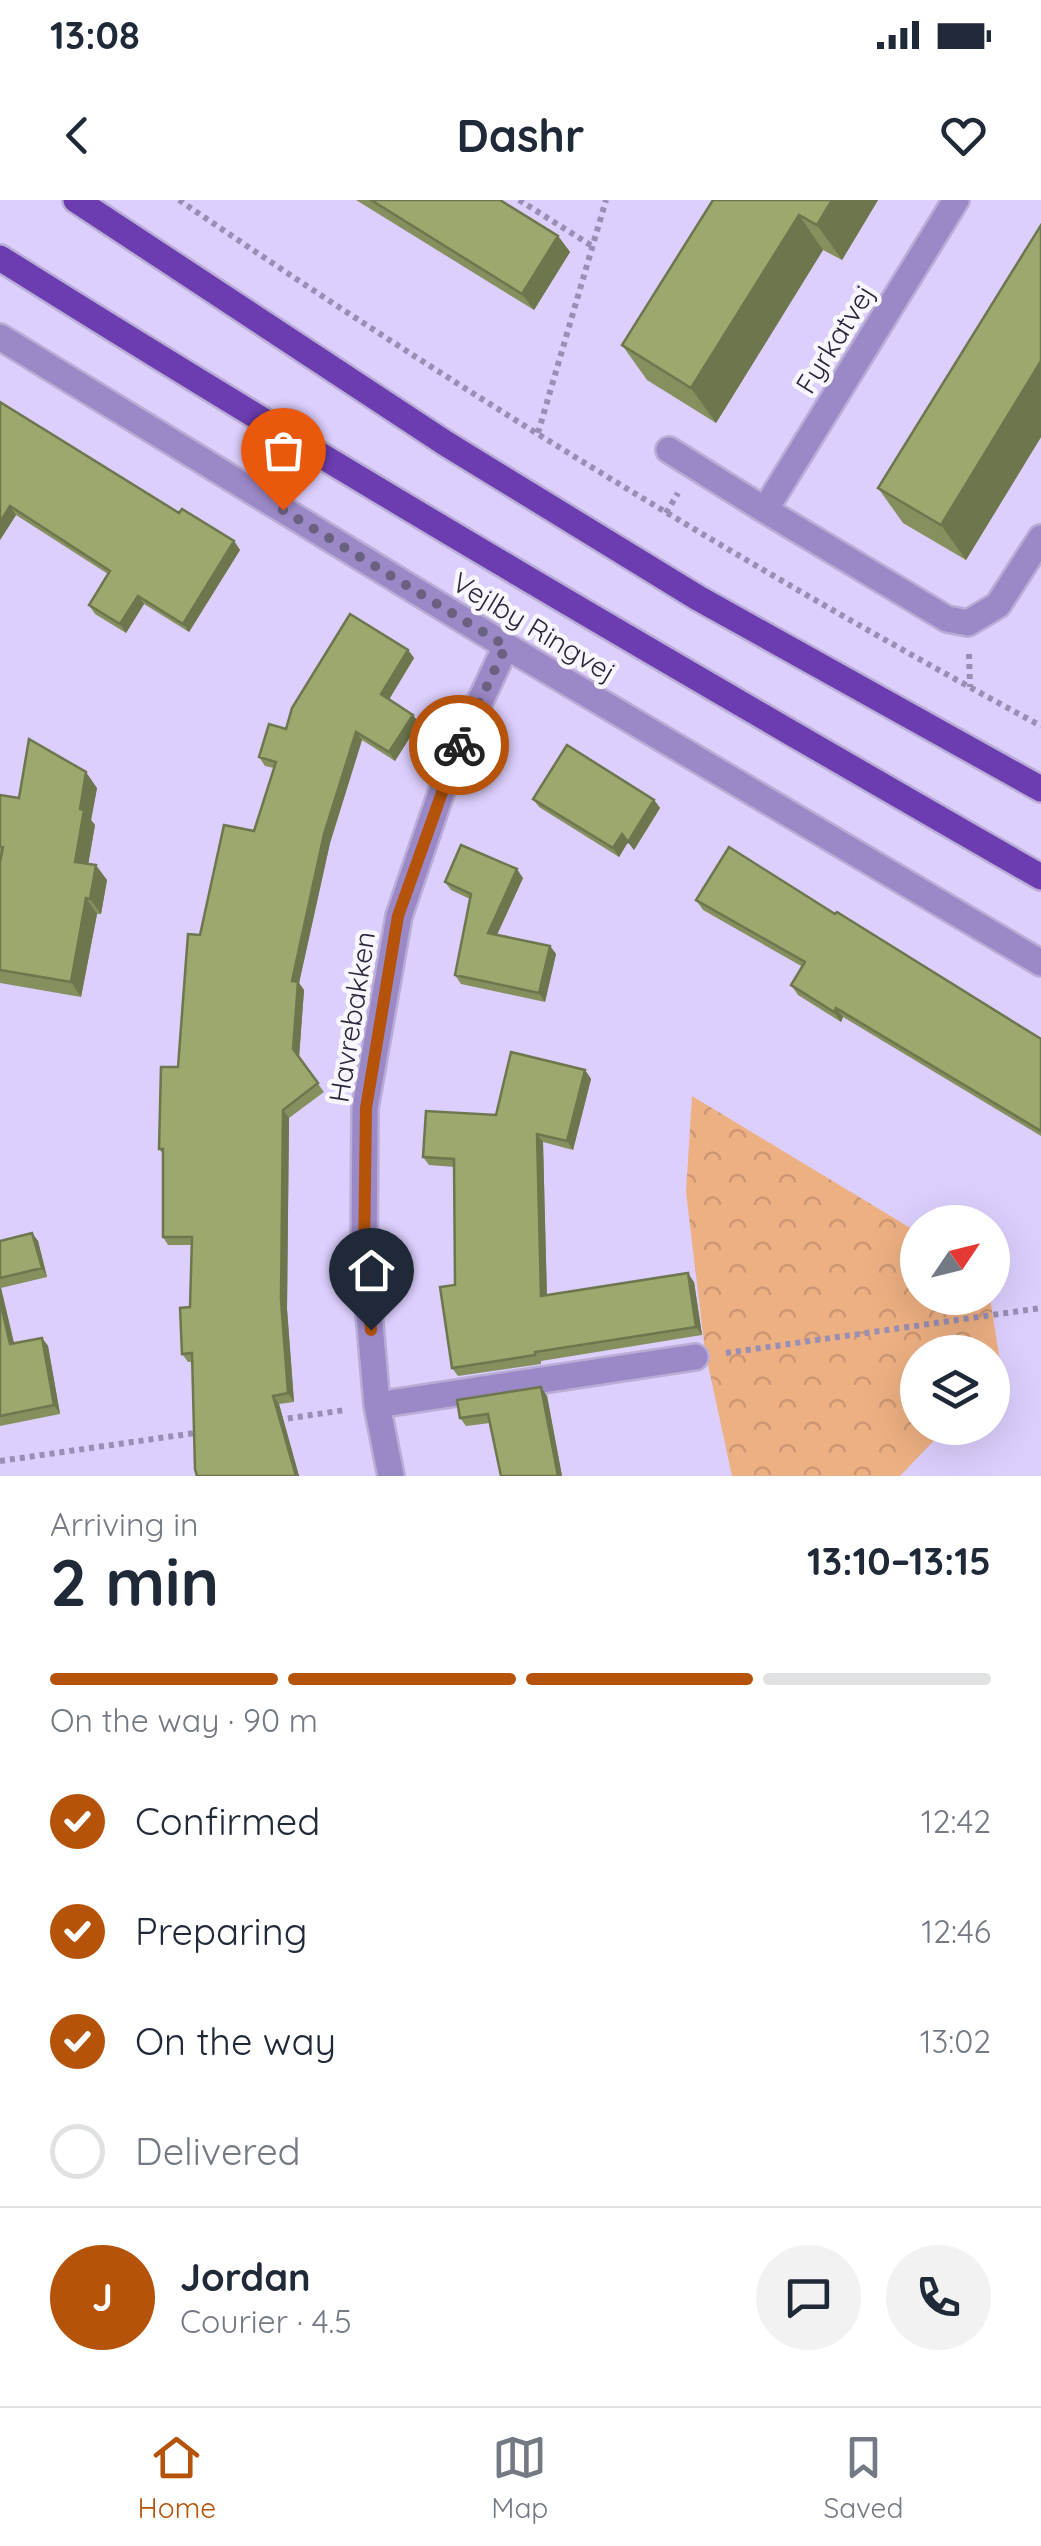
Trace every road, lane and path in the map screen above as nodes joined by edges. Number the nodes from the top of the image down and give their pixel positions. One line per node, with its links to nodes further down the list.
1 (76, 200): 15 (main road)
2 (178, 200): 9 (path)
3 (520, 200): 6 (path)
4 (606, 200): 6 (path)
5 (956, 200): 11 (street, Fyrkatvej)
6 (592, 246): 9 (path)
7 (0, 258): 16 (main road, Vejlby Ringvej)
8 (0, 337): 13 (street, Vejlby Ringvej)
9 (538, 433): 14 (path)
10 (668, 450): 11 (street)
11 (765, 510): 12 (street)
12 (1041, 538)
13 (506, 646): 17 (street, Vejlby Ringvej); 20 (street, Havrebakken)
14 (1041, 726)
15 (1041, 789)
16 (1041, 877)
17 (1041, 964)
18 (1041, 1308): 19 (path)
19 (695, 1358): 20 (street)
20 (377, 1405): 21 (path); 24 (street, Havrebakken)
21 (275, 1421)
22 (216, 1430): 23 (path)
23 (0, 1461)
24 (391, 1476)

